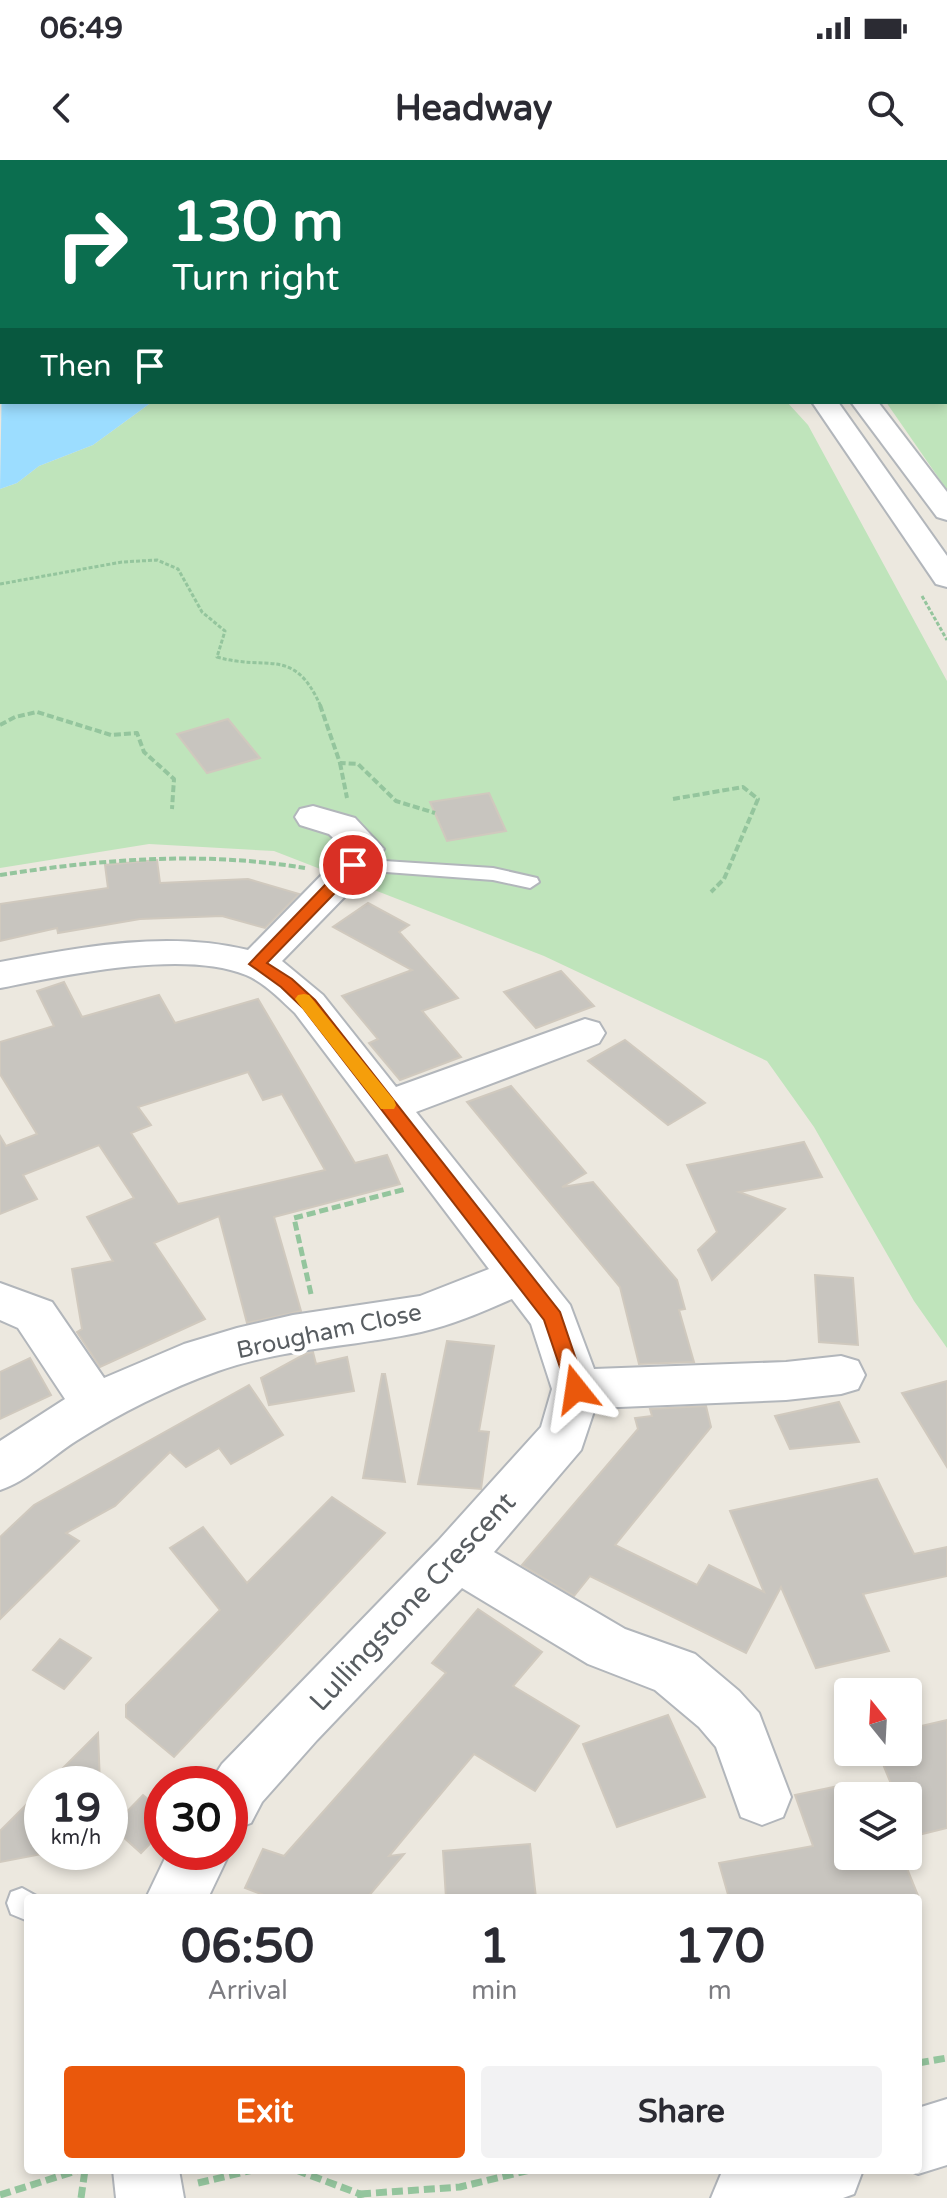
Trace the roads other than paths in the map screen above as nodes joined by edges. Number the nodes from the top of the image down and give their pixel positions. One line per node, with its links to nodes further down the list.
1 (826, 404): 4 (street)
2 (866, 404): 3 (street)
3 (947, 511)
4 (947, 578)
5 (313, 817): 6 (street)
6 (348, 871): 7 (lane); 8 (street)
7 (530, 882)
8 (257, 964): 9 (street); 11 (street)
9 (0, 975)
10 (585, 1033): 11 (street)
11 (388, 1106): 12 (street)
12 (519, 1276): 15 (street); 16 (street, Brougham Close)
13 (0, 1301): 16 (street)
14 (841, 1375): 15 (street)
15 (576, 1389): 18 (street, Lullingstone Crescent)
16 (96, 1405): 17 (street, Brougham Close)
17 (0, 1469)
18 (457, 1557): 19 (street, Lullingstone Crescent); 20 (street)
19 (248, 1776)
20 (762, 1797)
21 (191, 1870): 22 (street)
22 (178, 1894)
23 (947, 2132): 24 (street)
24 (922, 2140)
25 (147, 2174): 27 (street)
26 (818, 2174): 28 (street)
27 (150, 2198)
28 (745, 2198)

